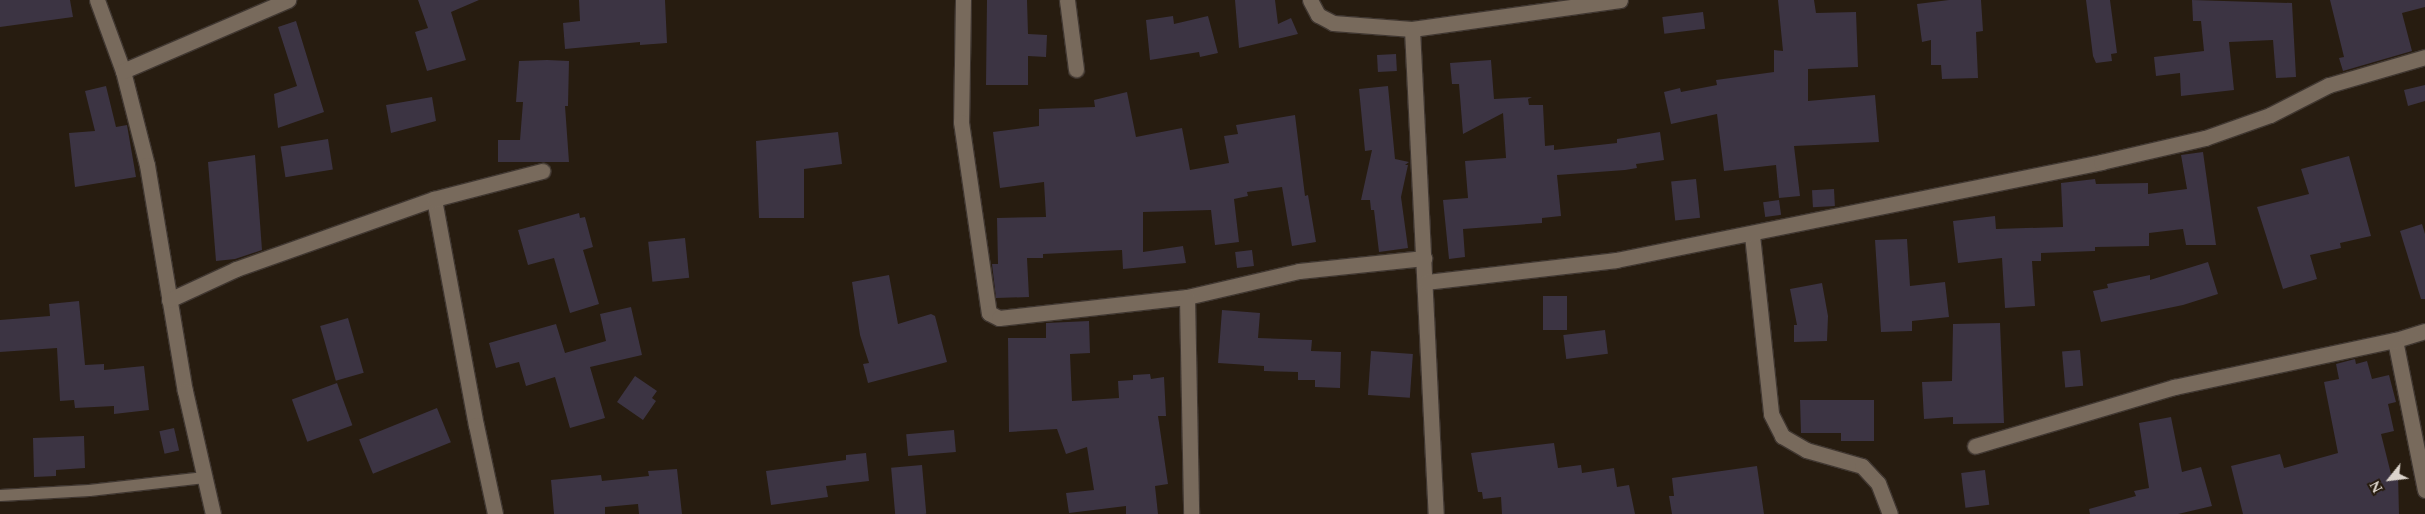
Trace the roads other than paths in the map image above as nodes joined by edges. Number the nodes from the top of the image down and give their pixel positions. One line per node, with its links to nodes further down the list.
1 (97, 0): 10 (street)
2 (288, 0): 10 (street)
3 (964, 0): 16 (street)
4 (1067, 0): 9 (street)
5 (1310, 0): 7 (street)
6 (1620, 0): 7 (street)
7 (1412, 30): 14 (street)
8 (2425, 57): 13 (street)
9 (1076, 69)
10 (124, 71): 17 (street)
11 (542, 171): 12 (street)
12 (434, 199): 17 (street); 25 (street)
13 (1752, 235): 15 (street); 28 (street)
14 (1424, 258): 15 (street); 16 (street)
15 (1426, 282): 27 (street)
16 (1187, 297): 26 (street)
17 (169, 300): 21 (street)
18 (2425, 331): 19 (street)
19 (2395, 340): 20 (street); 22 (street)
20 (1975, 446)
21 (204, 477): 23 (lane); 24 (street)
22 (2425, 490)
23 (0, 495)
24 (213, 514)
25 (495, 514)
26 (1191, 514)
27 (1436, 514)
28 (1890, 514)

